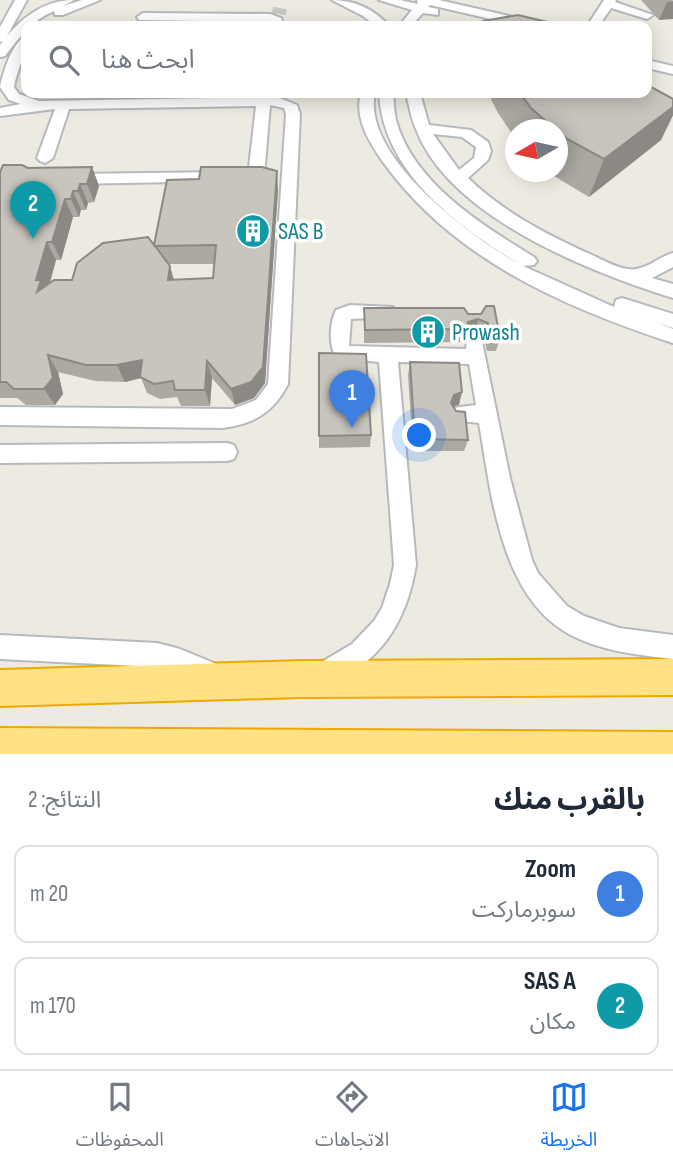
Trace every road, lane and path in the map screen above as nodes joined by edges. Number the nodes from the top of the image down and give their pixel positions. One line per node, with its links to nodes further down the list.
1 (19, 0): 22 (street); 24 (street)
2 (68, 0): 12 (street)
3 (94, 0): 13 (street)
4 (338, 0): 15 (street)
5 (384, 0): 7 (street)
6 (488, 0): 20 (street)
7 (424, 2): 9 (street); 16 (street)
8 (609, 2): 10 (street); 21 (street)
9 (450, 7): 17 (street); 18 (street); 19 (street)
10 (648, 15)
11 (143, 17): 14 (street)
12 (28, 21)
13 (46, 21)
14 (197, 21)
15 (377, 21)
16 (409, 21)
17 (437, 21)
18 (481, 21)
19 (511, 21)
20 (513, 21)
21 (596, 21)
22 (0, 28)
23 (21, 28): 27 (street)
24 (0, 39)
25 (21, 50): 36 (street)
26 (652, 52): 28 (street)
27 (0, 53)
28 (673, 56)
29 (652, 65): 30 (street)
30 (673, 70)
31 (367, 98): 49 (street)
32 (386, 98): 48 (street)
33 (416, 98): 38 (street)
34 (263, 101): 35 (street); 40 (street); 43 (street)
35 (64, 104): 36 (street); 39 (lane)
36 (38, 105): 37 (street)
37 (0, 112)
38 (425, 129): 41 (street); 41 (street)
39 (45, 158)
40 (256, 176): 42 (street); 43 (street)
41 (458, 177): 45 (street)
42 (50, 179)
43 (290, 186): 53 (street)
44 (673, 259): 45 (street)
45 (627, 276): 46 (street)
46 (673, 291)
47 (405, 312): 50 (street)
48 (673, 321)
49 (673, 336)
50 (388, 355): 52 (street); 59 (street)
51 (460, 414): 52 (street)
52 (487, 414): 56 (street)
53 (0, 416)
54 (227, 452): 55 (street)
55 (0, 454)
56 (673, 647)
57 (0, 648): 60 (street)
58 (673, 677): 59 (highway)
59 (301, 679): 60 (highway)
60 (222, 681): 61 (highway)
61 (0, 688)
62 (0, 747): 63 (highway)
63 (673, 751)

